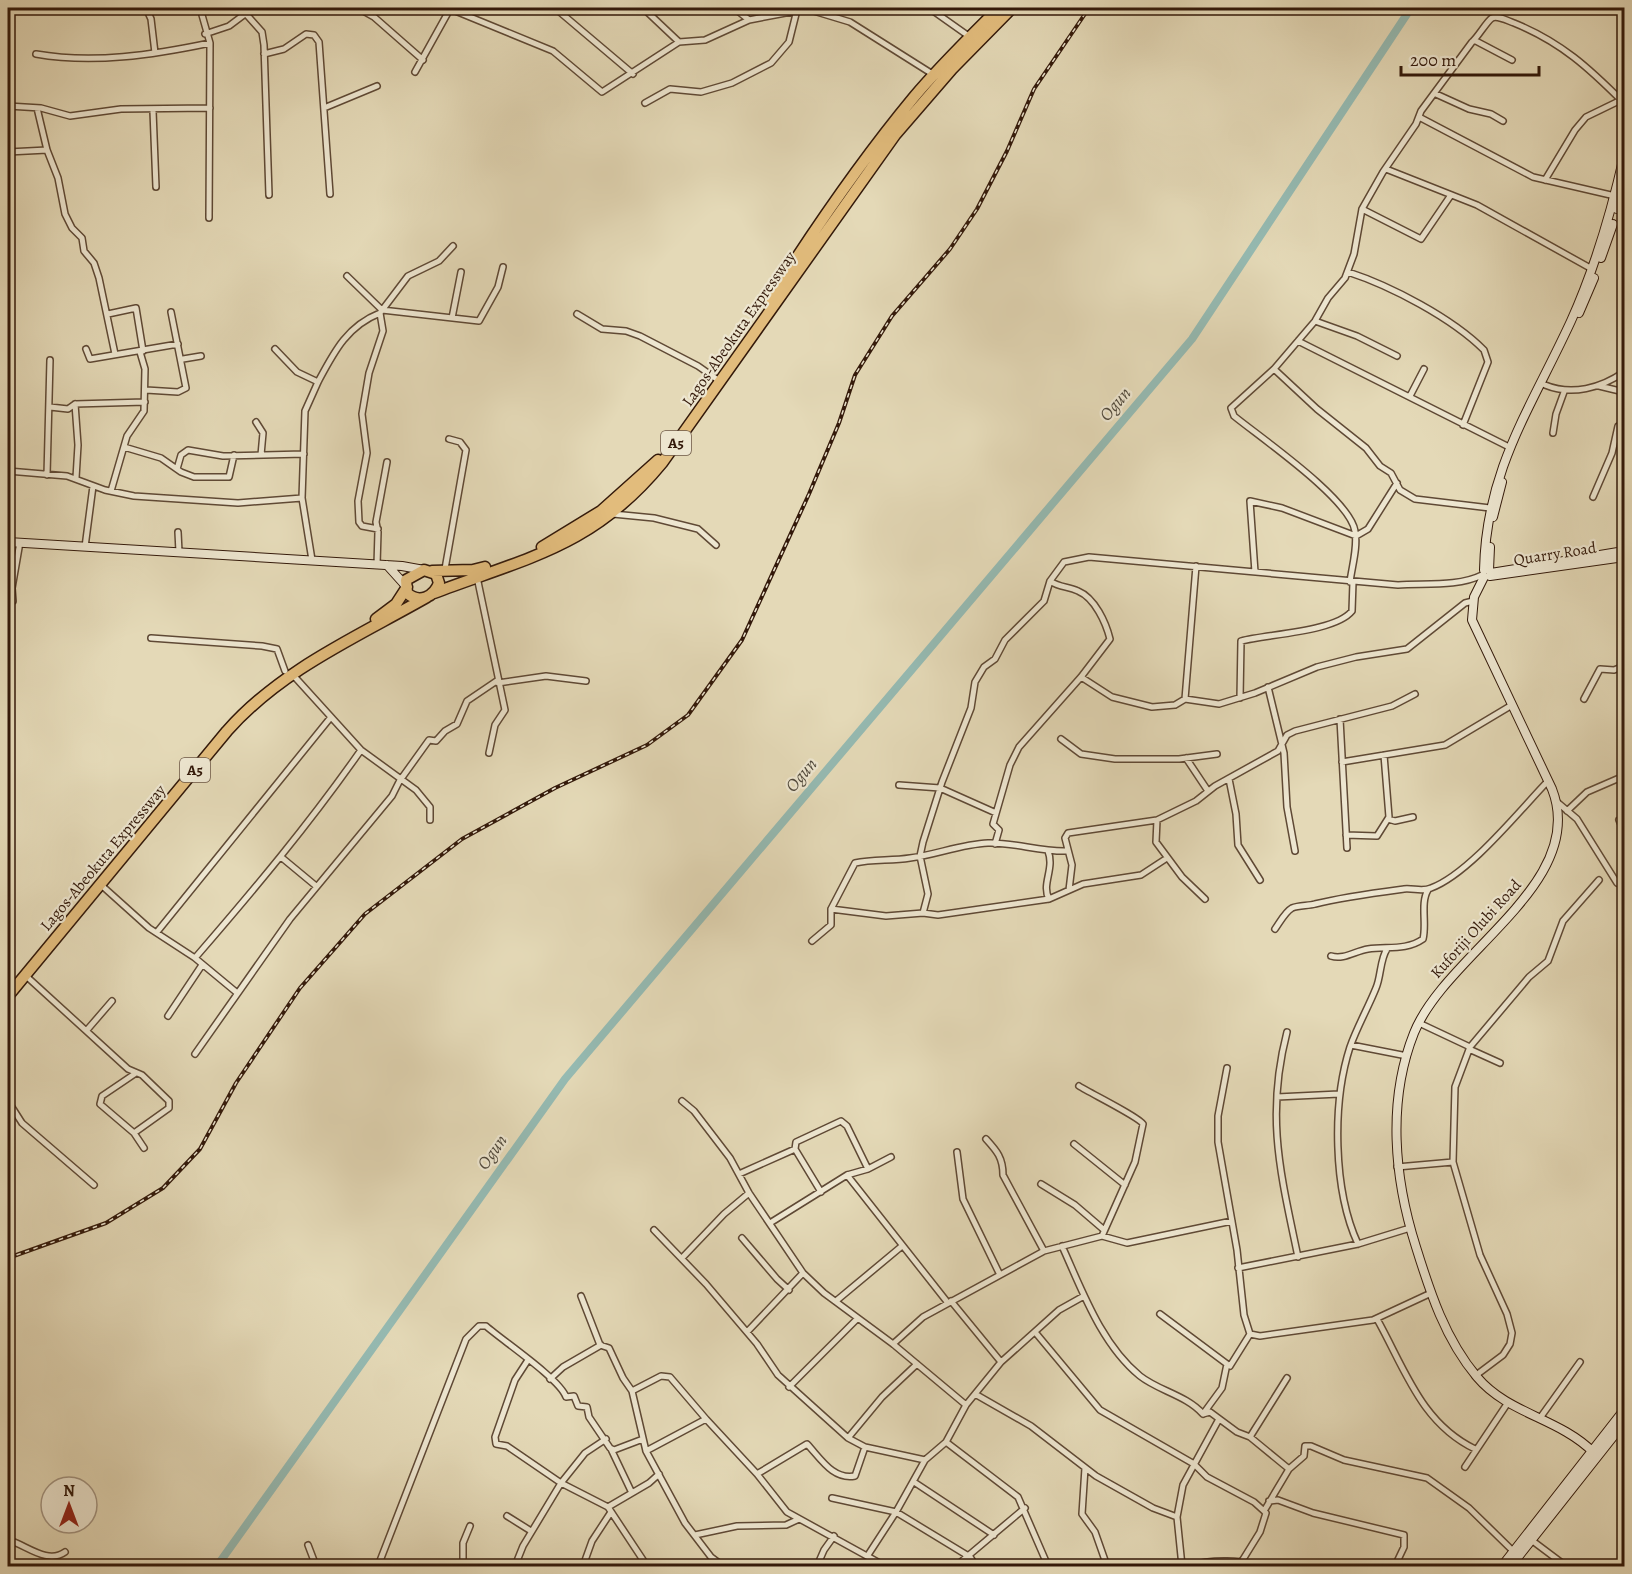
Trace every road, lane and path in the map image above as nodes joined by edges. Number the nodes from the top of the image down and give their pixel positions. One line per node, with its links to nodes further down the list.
1 (38, 8): 15 (street)
2 (146, 8): 25 (street)
3 (200, 8): 19 (street)
4 (254, 8): 17 (street)
5 (358, 8): 28 (street)
6 (449, 8): 28 (street); 31 (street)
7 (555, 8): 31 (street)
8 (643, 8): 22 (street)
9 (734, 8): 18 (street)
10 (806, 8): 11 (street); 16 (street)
11 (817, 8): 32 (street)
12 (929, 8): 20 (street)
13 (999, 8): 20 (highway, Lagos-Abeokuta Expressway / A5)
14 (1012, 8): 24 (highway, Lagos-Abeokuta Expressway / A5)
15 (8, 10)
16 (797, 10): 18 (street); 36 (street)
17 (246, 14): 19 (street); 27 (street)
18 (749, 20): 22 (street)
19 (205, 33): 23 (street)
20 (970, 37): 24 (highway, Lagos-Abeokuta Expressway / A5)
21 (1474, 40): 29 (street); 34 (street); 35 (street)
22 (679, 42): 31 (street)
23 (210, 43): 25 (street); 39 (street)
24 (963, 51): 32 (highway, Lagos-Abeokuta Expressway / A5); 50 (highway, Lagos-Abeokuta Expressway / A5)
25 (155, 53): 26 (street)
26 (36, 54)
27 (264, 54): 40 (street); 53 (street)
28 (423, 60): 30 (street)
29 (1512, 60)
30 (415, 72)
31 (633, 74)
32 (934, 75): 50 (highway, Lagos-Abeokuta Expressway / A5)
33 (377, 86): 40 (street)
34 (1436, 94): 42 (street); 43 (street)
35 (1623, 101): 48 (street)
36 (645, 104)
37 (8, 106): 38 (street)
38 (38, 108): 41 (street); 44 (street)
39 (210, 108): 41 (street); 58 (street)
40 (324, 108): 52 (street)
41 (153, 111): 51 (street)
42 (1419, 117): 47 (street); 48 (street)
43 (1503, 121)
44 (46, 150): 45 (street); 67 (street)
45 (8, 152)
46 (1624, 156): 55 (main road)
47 (1386, 169): 54 (street); 57 (street)
48 (1545, 180): 55 (street)
49 (1624, 181): 86 (main road)
50 (855, 182): 56 (highway, Lagos-Abeokuta Expressway / A5)
51 (156, 187)
52 (330, 194)
53 (269, 195)
54 (1451, 195): 57 (street); 61 (street)
55 (1615, 196): 61 (main road)
56 (842, 202): 84 (highway, Lagos-Abeokuta Expressway / A5); 116 (highway, Lagos-Abeokuta Expressway / A5)
57 (1362, 209): 62 (street)
58 (209, 218)
59 (453, 246): 65 (street)
60 (503, 267): 69 (street)
61 (1592, 269): 101 (main road)
62 (1348, 272): 70 (street); 97 (street)
63 (461, 273): 69 (street)
64 (347, 276): 65 (street)
65 (381, 311): 69 (street); 85 (street); 117 (street)
66 (171, 312): 72 (street)
67 (108, 314): 75 (street); 76 (street)
68 (577, 314): 84 (street)
69 (452, 318)
70 (1315, 321): 71 (street); 78 (street)
71 (1298, 340): 81 (street); 91 (street)
72 (178, 344): 75 (street); 79 (street)
73 (86, 349): 76 (street)
74 (275, 349): 85 (street)
75 (141, 352): 76 (street); 88 (street)
76 (114, 354)
77 (201, 356): 79 (street)
78 (1397, 356)
79 (183, 359): 88 (street)
80 (50, 360): 94 (street)
81 (1274, 369): 110 (street); 119 (street)
82 (1424, 369): 91 (street)
83 (1624, 372): 87 (street)
84 (718, 380): 131 (highway, Lagos-Abeokuta Expressway / A5)
85 (318, 382): 102 (street)
86 (1545, 385): 89 (street); 134 (main road)
87 (1598, 385): 89 (street); 90 (street)
88 (146, 390): 92 (street)
89 (1564, 392): 98 (street)
90 (1624, 392)
91 (1410, 396): 97 (street)
92 (146, 402): 93 (street); 100 (street)
93 (75, 404): 94 (street); 109 (street)
94 (50, 407): 108 (street)
95 (256, 422): 104 (street)
96 (1624, 424): 113 (street)
97 (1463, 425): 101 (street)
98 (1553, 433)
99 (449, 439): 131 (street)
100 (124, 447): 106 (street); 112 (street)
101 (1509, 447): 115 (main road)
102 (304, 454): 104 (street); 114 (street)
103 (234, 455): 104 (street); 106 (street); 106 (street)
104 (261, 455)
105 (387, 462): 117 (street)
106 (177, 469)
107 (8, 471): 108 (street)
108 (47, 475): 109 (street)
109 (76, 478): 111 (street)
110 (1397, 483): 115 (street); 119 (street)
111 (93, 486): 112 (street); 123 (street)
112 (111, 491): 114 (street)
113 (1593, 497)
114 (302, 498): 127 (street)
115 (1490, 508): 134 (main road)
116 (612, 514): 122 (street); 135 (highway, Lagos-Abeokuta Expressway / A5)
117 (378, 529): 128 (street)
118 (178, 532): 125 (street)
119 (1356, 536): 133 (street); 137 (street)
120 (8, 542): 121 (main road)
121 (20, 543): 123 (main road); 140 (street)
122 (716, 544)
123 (85, 547): 125 (main road)
124 (1624, 551): 134 (main road, Quarry Road)
125 (179, 552): 127 (main road)
126 (1624, 557): 134 (main road, Quarry Road)
127 (312, 560): 128 (main road)
128 (377, 565): 129 (main road)
129 (387, 565): 132 (main road); 138 (main road)
130 (1196, 566): 133 (street); 136 (street); 151 (street)
131 (445, 569): 132 (highway, Lagos-Abeokuta Expressway / A5)
132 (428, 570): 138 (highway, A5); 139 (highway)
133 (1255, 572): 137 (street)
134 (1487, 573): 137 (street); 141 (main road)
135 (476, 576): 139 (highway, Lagos-Abeokuta Expressway / A5); 147 (street)
136 (1050, 581): 145 (street); 169 (street)
137 (1352, 582): 150 (street)
138 (406, 586): 139 (highway); 144 (highway, Lagos-Abeokuta Expressway / A5)
139 (431, 595): 144 (highway, Lagos-Abeokuta Expressway / A5)
140 (13, 601)
141 (1473, 601): 148 (street); 153 (main road, Kuforiji Olubi Road)
142 (152, 638): 144 (street)
143 (1624, 666): 152 (street)
144 (289, 672): 154 (street); 192 (highway, Lagos-Abeokuta Expressway / A5); 208 (highway, Lagos-Abeokuta Expressway / A5)
145 (1081, 677): 151 (street); 173 (street)
146 (586, 681): 147 (street)
147 (498, 682): 159 (street); 165 (street)
148 (1268, 687): 150 (street); 157 (street)
149 (1415, 694): 155 (street)
150 (1240, 698): 151 (street)
151 (1185, 699)
152 (1584, 699)
153 (1512, 705): 161 (street); 167 (main road, Kuforiji Olubi Road)
154 (331, 717): 158 (street); 201 (street)
155 (1340, 719): 157 (street); 163 (street)
156 (1061, 739): 162 (street)
157 (1282, 747): 166 (street); 185 (street)
158 (361, 750): 165 (street); 187 (street)
159 (489, 753)
160 (1216, 754): 162 (street)
161 (1384, 755): 163 (street); 176 (street)
162 (1186, 758): 170 (street)
163 (1342, 762): 180 (street)
164 (1624, 776): 172 (street)
165 (400, 779): 175 (street); 193 (street)
166 (1229, 779): 170 (street); 189 (street)
167 (1548, 781): 171 (main road, Kuforiji Olubi Road); 195 (street)
168 (899, 785): 169 (street)
169 (940, 788): 173 (street); 186 (street)
170 (1208, 791): 177 (street)
171 (1557, 802): 172 (street); 213 (main road, Kuforiji Olubi Road)
172 (1568, 811): 191 (street)
173 (996, 813): 181 (street)
174 (1413, 817): 176 (street)
175 (430, 819)
176 (1388, 819): 180 (street)
177 (1157, 820): 184 (street); 188 (street)
178 (1618, 820): 179 (street)
179 (1624, 831)
180 (1346, 835): 182 (street)
181 (996, 844): 183 (street); 186 (street)
182 (1347, 848)
183 (1048, 851): 184 (street); 196 (street)
184 (1067, 851): 194 (street)
185 (1295, 851)
186 (920, 856): 198 (street); 199 (street)
187 (281, 857): 193 (street); 205 (street)
188 (1167, 858): 194 (street); 197 (street)
189 (1260, 880)
190 (1599, 880): 217 (street)
191 (1617, 883)
192 (100, 884): 201 (street); 207 (highway, Lagos-Abeokuta Expressway / A5)
193 (316, 886): 209 (street)
194 (1069, 890): 196 (street)
195 (1428, 890): 200 (street); 203 (street)
196 (1049, 899): 199 (street)
197 (1205, 899)
198 (831, 909): 199 (street); 202 (street)
199 (922, 913)
200 (1275, 929)
201 (157, 932): 205 (street)
202 (812, 941)
203 (1387, 949): 204 (street); 216 (street)
204 (1331, 956)
205 (195, 958): 206 (street)
206 (202, 965): 209 (street); 212 (street)
207 (25, 975): 210 (highway, Lagos-Abeokuta Expressway / A5); 214 (street)
208 (8, 986)
209 (236, 992): 218 (street)
210 (8, 996)
211 (112, 1001): 214 (street)
212 (168, 1016)
213 (1419, 1023): 217 (street); 219 (main road, Kuforiji Olubi Road)
214 (87, 1030): 222 (street)
215 (1287, 1032): 225 (street)
216 (1351, 1045): 219 (street); 224 (street)
217 (1470, 1048): 220 (street); 235 (street)
218 (195, 1054)
219 (1407, 1056): 236 (main road, Kuforiji Olubi Road)
220 (1500, 1063)
221 (1227, 1068): 245 (street)
222 (136, 1073): 228 (street); 228 (street)
223 (1079, 1086): 242 (street)
224 (1339, 1094): 225 (street); 252 (street)
225 (1277, 1097): 256 (street)
226 (8, 1101): 241 (street)
227 (682, 1101): 238 (street)
228 (134, 1133): 231 (street)
229 (986, 1139): 255 (street)
230 (1074, 1144): 242 (street)
231 (144, 1148)
232 (795, 1149): 237 (street); 238 (street); 243 (street)
233 (957, 1152): 260 (street)
234 (891, 1157): 237 (street)
235 (1453, 1162): 236 (street); 280 (street)
236 (1397, 1167): 247 (main road, Kuforiji Olubi Road)
237 (868, 1169): 239 (street)
238 (740, 1173): 244 (street)
239 (847, 1176): 243 (street); 253 (street)
240 (1041, 1184): 248 (street)
241 (94, 1185)
242 (1125, 1185): 248 (street)
243 (821, 1192): 246 (street)
244 (749, 1193): 246 (street); 257 (street)
245 (1232, 1221): 250 (street); 258 (street)
246 (770, 1223): 259 (street)
247 (1410, 1228): 252 (street); 262 (main road, Kuforiji Olubi Road)
248 (1103, 1229): 250 (street)
249 (654, 1230): 257 (street)
250 (1102, 1236): 254 (street)
251 (742, 1238): 261 (street)
252 (1358, 1244): 256 (street)
253 (902, 1246): 265 (street); 266 (street)
254 (1062, 1246): 255 (street); 264 (street)
255 (1044, 1251): 260 (street)
256 (1298, 1257): 258 (street)
257 (682, 1258): 270 (street)
258 (1238, 1269): 272 (street)
259 (803, 1273): 261 (street); 265 (street)
260 (1000, 1275): 266 (street)
261 (789, 1290): 270 (street)
262 (1429, 1294): 269 (street); 280 (main road, Kuforiji Olubi Road)
263 (581, 1296): 274 (street)
264 (1084, 1296): 271 (street); 289 (street)
265 (836, 1301): 268 (street)
266 (950, 1302): 273 (street); 276 (street)
267 (1160, 1314): 279 (street)
268 (857, 1319): 273 (street); 283 (street)
269 (1377, 1319): 272 (street); 301 (street)
270 (747, 1332): 283 (street)
271 (1035, 1332): 276 (street); 305 (street)
272 (1250, 1334): 279 (street)
273 (893, 1344): 278 (street)
274 (600, 1345): 282 (street); 284 (street)
275 (528, 1360): 282 (street); 312 (street); 338 (street)
276 (1001, 1362): 285 (street)
277 (1580, 1362): 290 (street)
278 (917, 1364): 287 (street); 295 (street)
279 (1227, 1364): 289 (street)
280 (1475, 1376): 286 (main road, Kuforiji Olubi Road)
281 (1287, 1378): 294 (street)
282 (550, 1379): 296 (street)
283 (789, 1387): 295 (street)
284 (632, 1391): 291 (street); 297 (street)
285 (975, 1394): 287 (street); 307 (street)
286 (1507, 1404): 290 (main road, Kuforiji Olubi Road); 301 (street)
287 (966, 1405): 298 (street)
288 (1624, 1410): 303 (main road)
289 (1203, 1414): 292 (street)
290 (1540, 1418): 303 (main road, Kuforiji Olubi Road)
291 (706, 1419): 302 (street); 310 (street)
292 (1219, 1419): 294 (street); 305 (street)
293 (1624, 1423): 317 (main road)
294 (1250, 1437): 308 (street)
295 (848, 1438): 299 (street)
296 (606, 1439): 300 (street); 312 (street)
297 (643, 1439): 300 (street); 302 (street)
298 (946, 1442): 304 (street); 316 (street)
299 (865, 1447): 304 (street); 310 (street)
300 (610, 1448): 313 (street)
301 (1475, 1449): 306 (street)
302 (646, 1451): 309 (street)
303 (1593, 1452): 317 (main road)
304 (925, 1460): 311 (street)
305 (1194, 1464): 320 (street); 322 (street)
306 (1465, 1467)
307 (1085, 1468): 322 (street); 349 (street)
308 (1289, 1469): 315 (street); 333 (street)
309 (659, 1474): 313 (street); 326 (street)
310 (757, 1474): 323 (street)
311 (914, 1482): 319 (street); 327 (street)
312 (561, 1483): 318 (street); 325 (street)
313 (632, 1493): 318 (street)
314 (832, 1498): 319 (street)
315 (1269, 1501): 320 (street); 353 (street)
316 (1025, 1508): 327 (street); 348 (street)
317 (1551, 1508): 329 (main road); 333 (main road)
318 (609, 1510): 341 (street); 342 (street)
319 (896, 1512): 334 (street); 335 (street)
320 (1266, 1513): 336 (street)
321 (507, 1516): 325 (street)
322 (1177, 1516): 350 (street)
323 (800, 1519): 326 (street); 328 (street)
324 (470, 1526): 339 (street)
325 (531, 1531): 340 (street)
326 (695, 1535): 343 (street)
327 (994, 1535): 335 (street)
328 (834, 1536): 334 (street); 344 (street)
329 (1530, 1539): 355 (main road); 356 (street)
330 (8, 1540): 332 (street)
331 (308, 1545): 337 (street)
332 (64, 1552)
333 (1514, 1552): 354 (main road)
334 (868, 1555): 345 (street)
335 (970, 1557): 346 (street); 347 (street)
336 (1242, 1561): 351 (street); 352 (street)
337 (316, 1566)
338 (378, 1566)
339 (463, 1566)
340 (515, 1566)
341 (583, 1566)
342 (647, 1566)
343 (723, 1566)
344 (817, 1566)
345 (885, 1566)
346 (956, 1566)
347 (976, 1566)
348 (1048, 1566)
349 (1107, 1566)
350 (1182, 1566)
351 (1188, 1566)
352 (1275, 1566)
353 (1395, 1566)
354 (1502, 1566)
355 (1511, 1566)
356 (1566, 1566)

